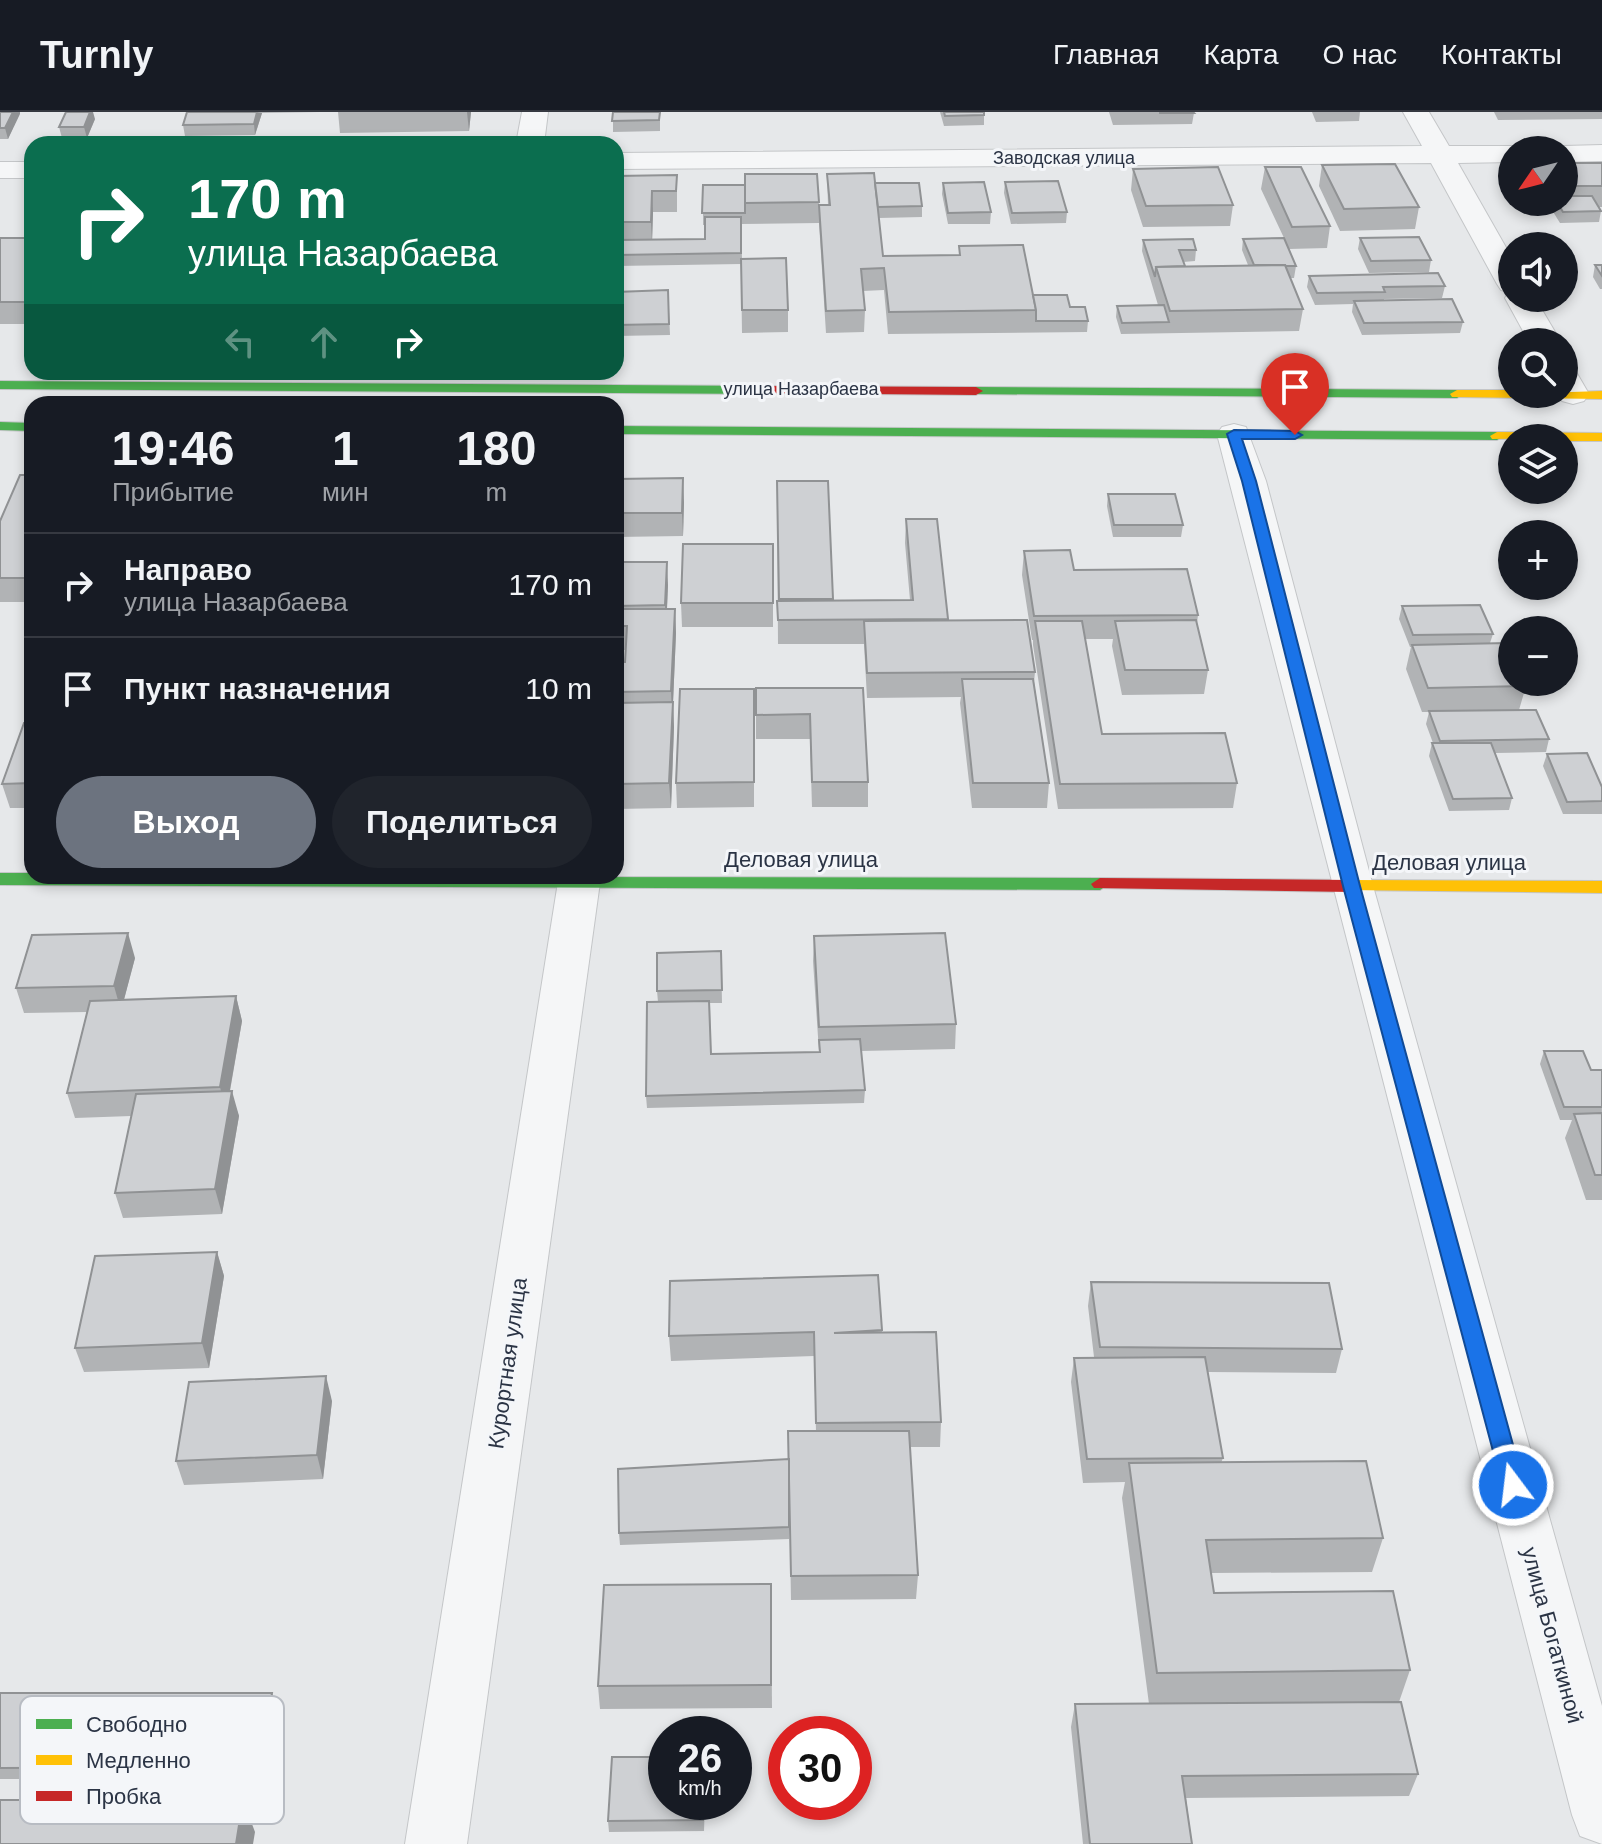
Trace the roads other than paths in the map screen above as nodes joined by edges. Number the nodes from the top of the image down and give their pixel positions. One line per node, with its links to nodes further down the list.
1 (535, 112): 3 (street)
2 (1416, 112): 7 (street)
3 (531, 136)
4 (1602, 153): 6 (street)
5 (1498, 154): 7 (street, Заводская улица)
6 (1578, 154)
7 (1440, 155): 8 (street, Заводская улица); 11 (street)
8 (624, 161)
9 (0, 170): 10 (street)
10 (24, 170)
11 (1498, 259)
12 (498, 380): 13 (main road, улица Назарбаева); 14 (main road, улица Назарбаева)
13 (0, 385)
14 (1580, 389)
15 (0, 426): 16 (main road)
16 (24, 427)
17 (624, 430): 18 (main road, улица Назарбаева)
18 (1234, 434): 19 (main road, улица Назарбаева); 24 (street, улица Богаткиной)
19 (1602, 437)
20 (0, 879): 21 (main road, Деловая улица)
21 (24, 879)
22 (624, 882): 24 (main road, Деловая улица)
23 (579, 884): 27 (street, Курортная улица)
24 (1352, 886): 25 (main road, Деловая улица); 26 (street, улица Богаткиной)
25 (1602, 887)
26 (1602, 1815)
27 (436, 1844)

